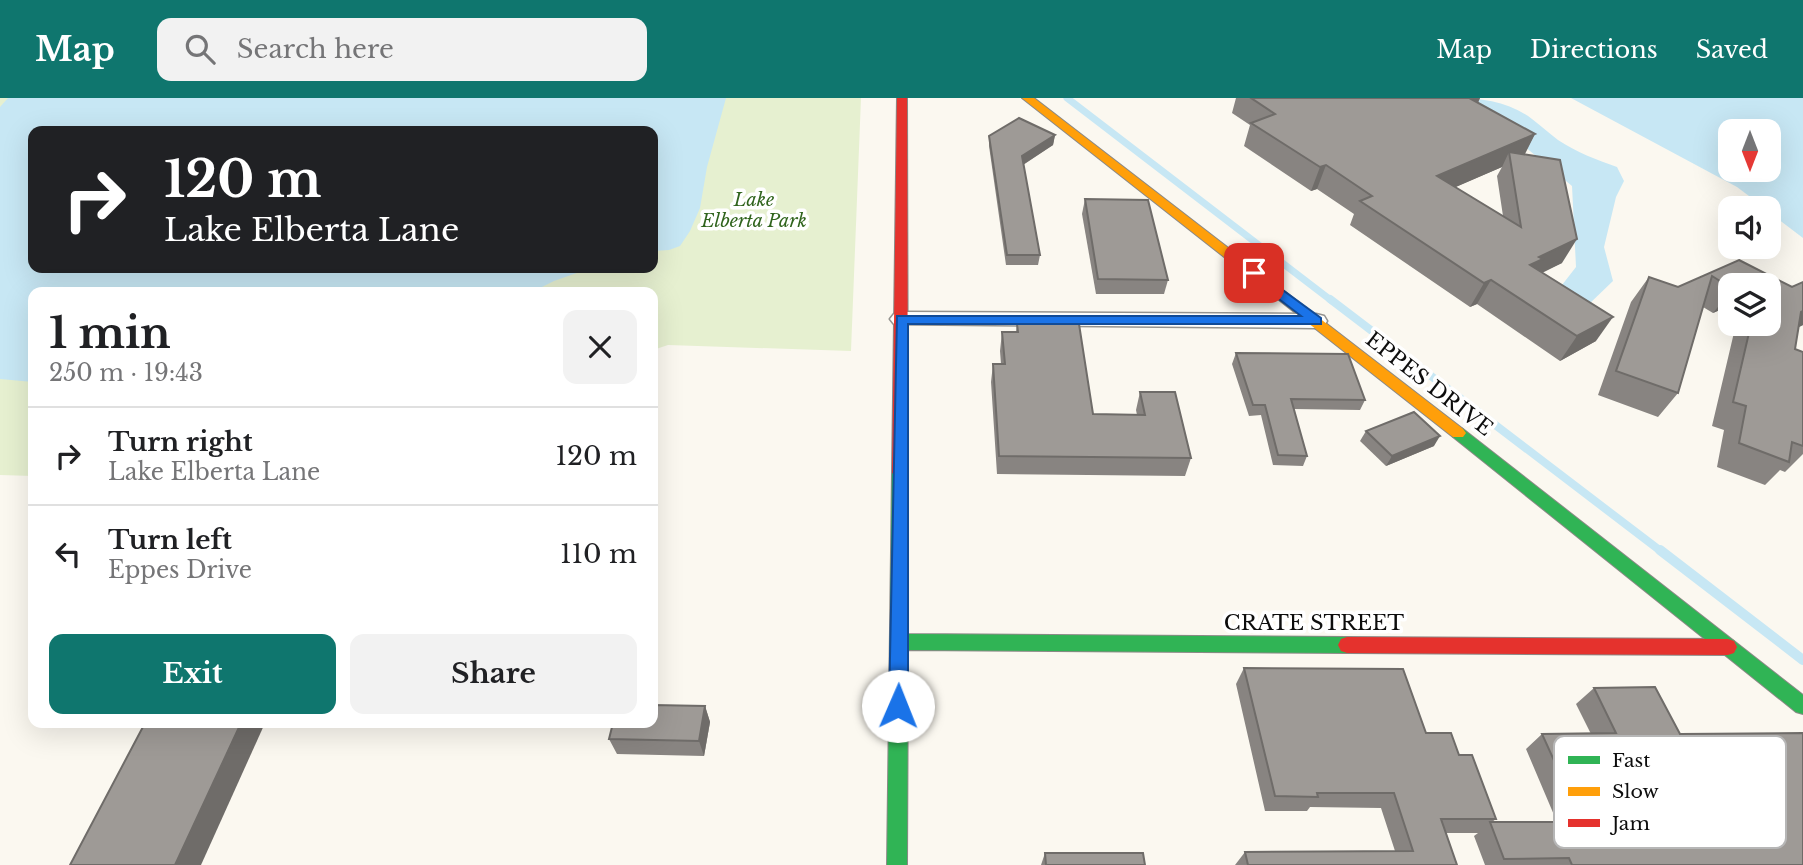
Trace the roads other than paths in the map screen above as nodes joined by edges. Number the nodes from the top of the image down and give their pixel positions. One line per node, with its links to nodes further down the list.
1 (902, 98): 3 (street)
2 (1027, 98): 4 (street, EPPES DRIVE)
3 (901, 319): 4 (street); 5 (street)
4 (1316, 321): 6 (street, EPPES DRIVE)
5 (899, 642): 6 (street, CRATE STREET); 8 (street)
6 (1728, 647): 7 (street, EPPES DRIVE)
7 (1803, 706)
8 (897, 865)

